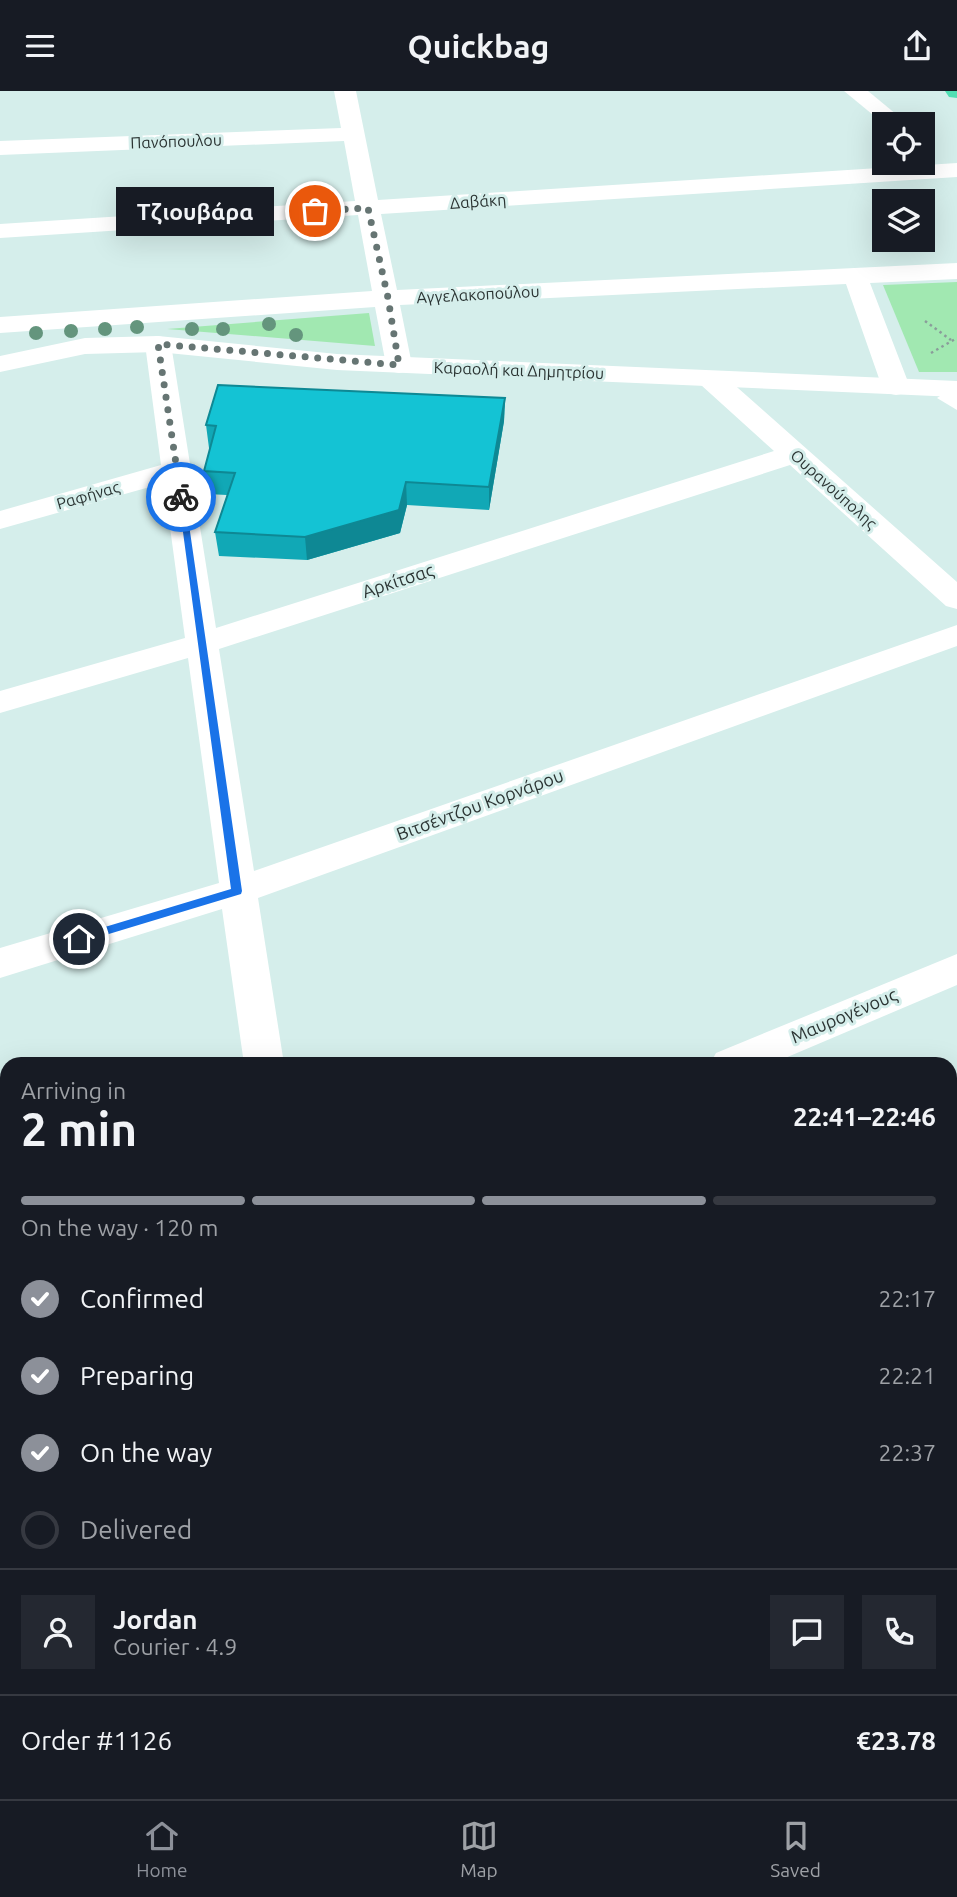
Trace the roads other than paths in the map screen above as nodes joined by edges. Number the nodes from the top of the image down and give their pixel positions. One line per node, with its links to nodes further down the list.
1 (345, 91): 4 (street)
2 (855, 91): 3 (street)
3 (882, 112)
4 (352, 134): 5 (street, Πανόπουλου); 8 (street)
5 (0, 148)
6 (935, 154): 7 (street)
7 (957, 171): 8 (street, Δαβάκη)
8 (368, 208): 9 (street, Δαβάκη); 12 (street)
9 (0, 231)
10 (957, 271): 11 (street, Αγγελακοπούλου)
11 (855, 275): 12 (street, Αγγελακοπούλου); 18 (street)
12 (388, 298): 13 (street, Αγγελακοπούλου); 16 (street)
13 (0, 325)
14 (158, 344): 15 (street, Καραολή και Δημητρίου); 16 (street, Καραολή και Δημητρίου); 21 (street)
15 (0, 364)
16 (399, 365): 17 (street, Καραολή και Δημητρίου)
17 (711, 379): 18 (street, Καραολή και Δημητρίου); 20 (street, Ουρανούπολης)
18 (896, 387): 19 (street, Καραολή και Δημητρίου)
19 (953, 397)
20 (794, 454): 23 (street, Ουρανούπολης); 25 (street, Αρκίτσας)
21 (177, 470): 22 (street, Ραφήνας); 25 (street)
22 (0, 520)
23 (957, 599)
24 (957, 635): 27 (street, Βιτσέντζου Κορνάρου)
25 (204, 643): 26 (street, Αρκίτσας); 27 (street)
26 (0, 702)
27 (237, 891): 28 (street, Βιτσέντζου Κορνάρου); 30 (street)
28 (0, 963)
29 (957, 969): 31 (street, Μαυρογένους)
30 (263, 1057)
31 (747, 1057)

